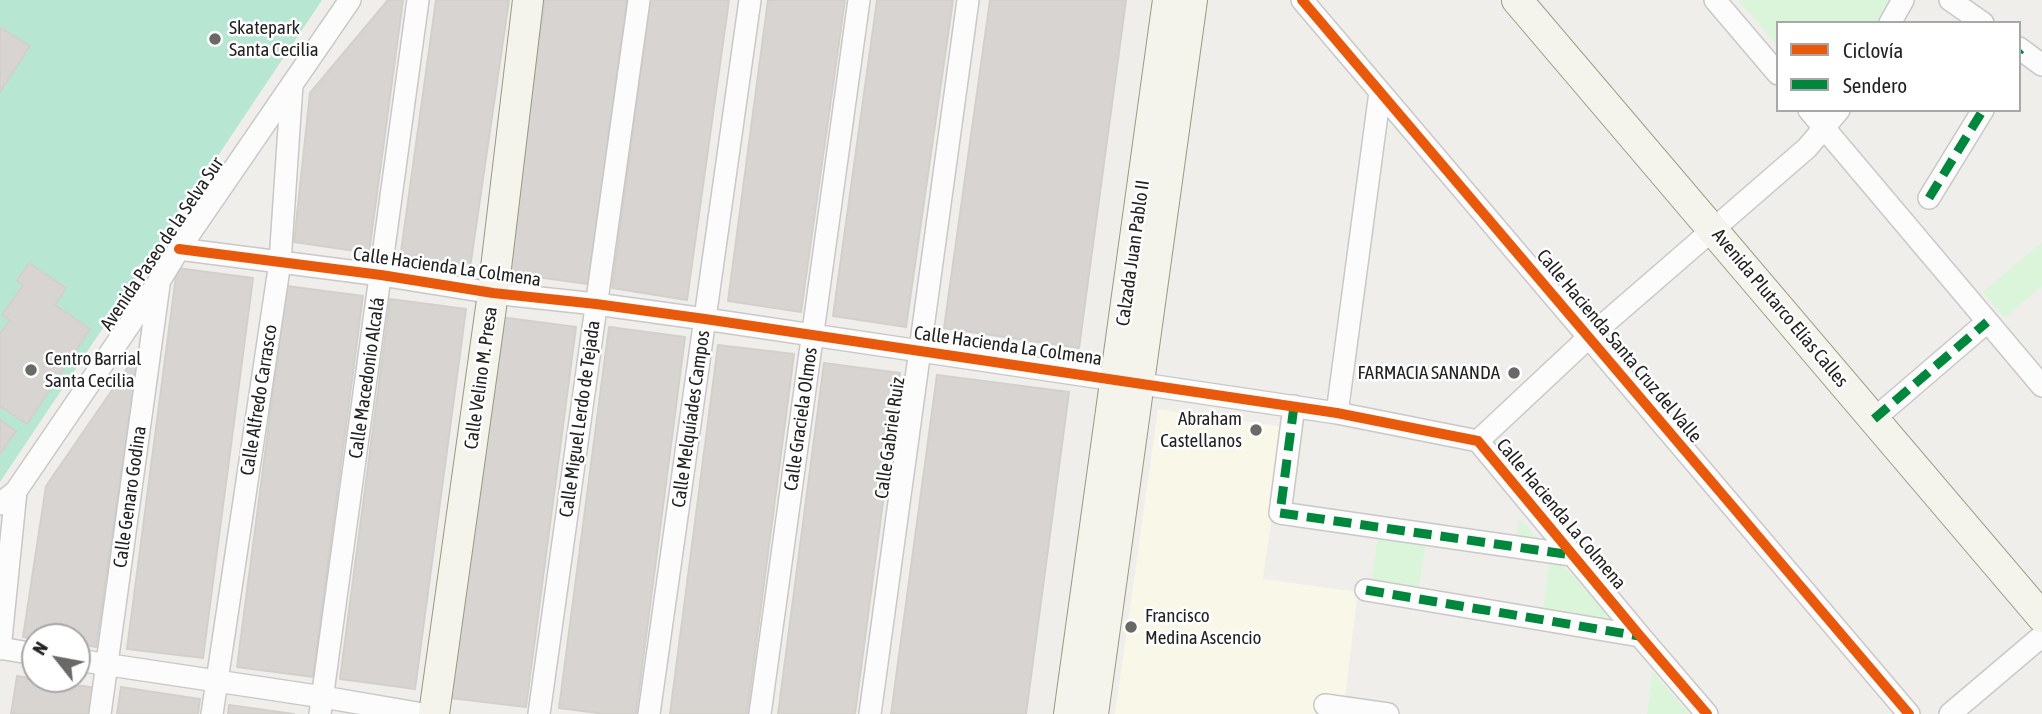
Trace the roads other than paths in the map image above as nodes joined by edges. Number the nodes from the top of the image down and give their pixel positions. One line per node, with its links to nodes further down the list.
1 (350, 0): 20 (street, Avenida Paseo de la Selva Sur)
2 (418, 0): 30 (street, Calle Macedonio Alcalá)
3 (528, 0): 32 (street, Calle Velino M. Presa)
4 (639, 0): 33 (street, Calle Miguel Lerdo de Tejada)
5 (750, 0): 34 (street, Calle Melquíades Campos)
6 (859, 0): 36 (street, Calle Graciela Olmos)
7 (968, 0): 38 (street, Calle Gabriel Ruiz)
8 (1168, 0): 39 (street, Calzada Juan Pablo II)
9 (1192, 0): 39 (street, Calzada Juan Pablo II)
10 (1302, 0): 21 (street, Calle Hacienda Santa Cruz del Valle)
11 (1517, 0): 27 (street, Avenida Plutarco Elías Calles)
12 (1716, 0): 19 (street)
13 (1903, 0): 15 (street)
14 (1950, 0): 16 (street)
15 (1891, 21)
16 (1980, 21)
17 (2021, 50): 18 (street)
18 (2042, 65)
19 (1776, 72)
20 (292, 84): 28 (street, Avenida Paseo de la Selva Sur); 29 (street, Calle Alfredo Carrasco)
21 (1380, 92): 37 (street, Calle Hacienda Santa Cruz del Valle); 42 (street)
22 (1811, 112): 25 (street)
23 (1837, 112): 25 (street)
24 (1982, 112): 26 (street)
25 (1824, 128): 27 (street); 35 (street)
26 (1929, 198)
27 (1714, 230): 37 (street); 43 (street, Avenida Plutarco Elías Calles)
28 (178, 249): 29 (street, Calle Hacienda La Colmena); 31 (street, Avenida Paseo de la Selva Sur)
29 (280, 262): 30 (street, Calle Hacienda La Colmena); 55 (street, Calle Alfredo Carrasco)
30 (382, 275): 32 (street, Calle Hacienda La Colmena); 56 (street, Calle Macedonio Alcalá)
31 (160, 280): 45 (street, Avenida Paseo de la Selva Sur); 54 (street, Calle Genaro Godina)
32 (493, 293): 33 (street, Calle Hacienda La Colmena); 61 (street, Calle Velino M. Presa)
33 (596, 304): 34 (street, Calle Hacienda La Colmena); 62 (street, Calle Miguel Lerdo de Tejada)
34 (705, 319): 36 (street, Calle Hacienda La Colmena); 63 (street, Calle Melquíades Campos)
35 (1987, 322): 40 (street); 43 (street)
36 (812, 335): 38 (street, Calle Hacienda La Colmena); 64 (street, Calle Graciela Olmos)
37 (1589, 337): 44 (street); 70 (street, Calle Hacienda Santa Cruz del Valle)
38 (920, 351): 39 (street, Calle Hacienda La Colmena); 65 (street, Calle Gabriel Ruiz)
39 (1127, 381): 41 (street, Calle Hacienda La Colmena); 66 (street, Calzada Juan Pablo II); 67 (street, Calzada Juan Pablo II)
40 (2042, 386)
41 (1294, 406): 42 (street, Calle Hacienda La Colmena); 46 (street)
42 (1337, 413): 44 (street, Calle Hacienda La Colmena)
43 (1874, 419): 48 (street, Avenida Plutarco Elías Calles)
44 (1478, 441): 46 (street, Calle Hacienda La Colmena)
45 (8, 497): 51 (street)
46 (1572, 555): 49 (street, Calle Hacienda La Colmena)
47 (1366, 590): 49 (street)
48 (2042, 617)
49 (1640, 636): 69 (street, Calle Hacienda La Colmena)
50 (2042, 636): 71 (street)
51 (0, 649): 52 (street)
52 (21, 652)
53 (91, 662): 54 (street)
54 (107, 665): 55 (street); 58 (street, Calle Genaro Godina)
55 (216, 681): 56 (street); 59 (street, Calle Alfredo Carrasco)
56 (322, 705): 60 (street)
57 (1325, 705): 68 (street)
58 (100, 714)
59 (212, 714)
60 (423, 714)
61 (434, 714)
62 (539, 714)
63 (649, 714)
64 (760, 714)
65 (870, 714)
66 (1069, 714)
67 (1093, 714)
68 (1388, 714)
69 (1707, 714)
70 (1909, 714)
71 (1950, 714)

